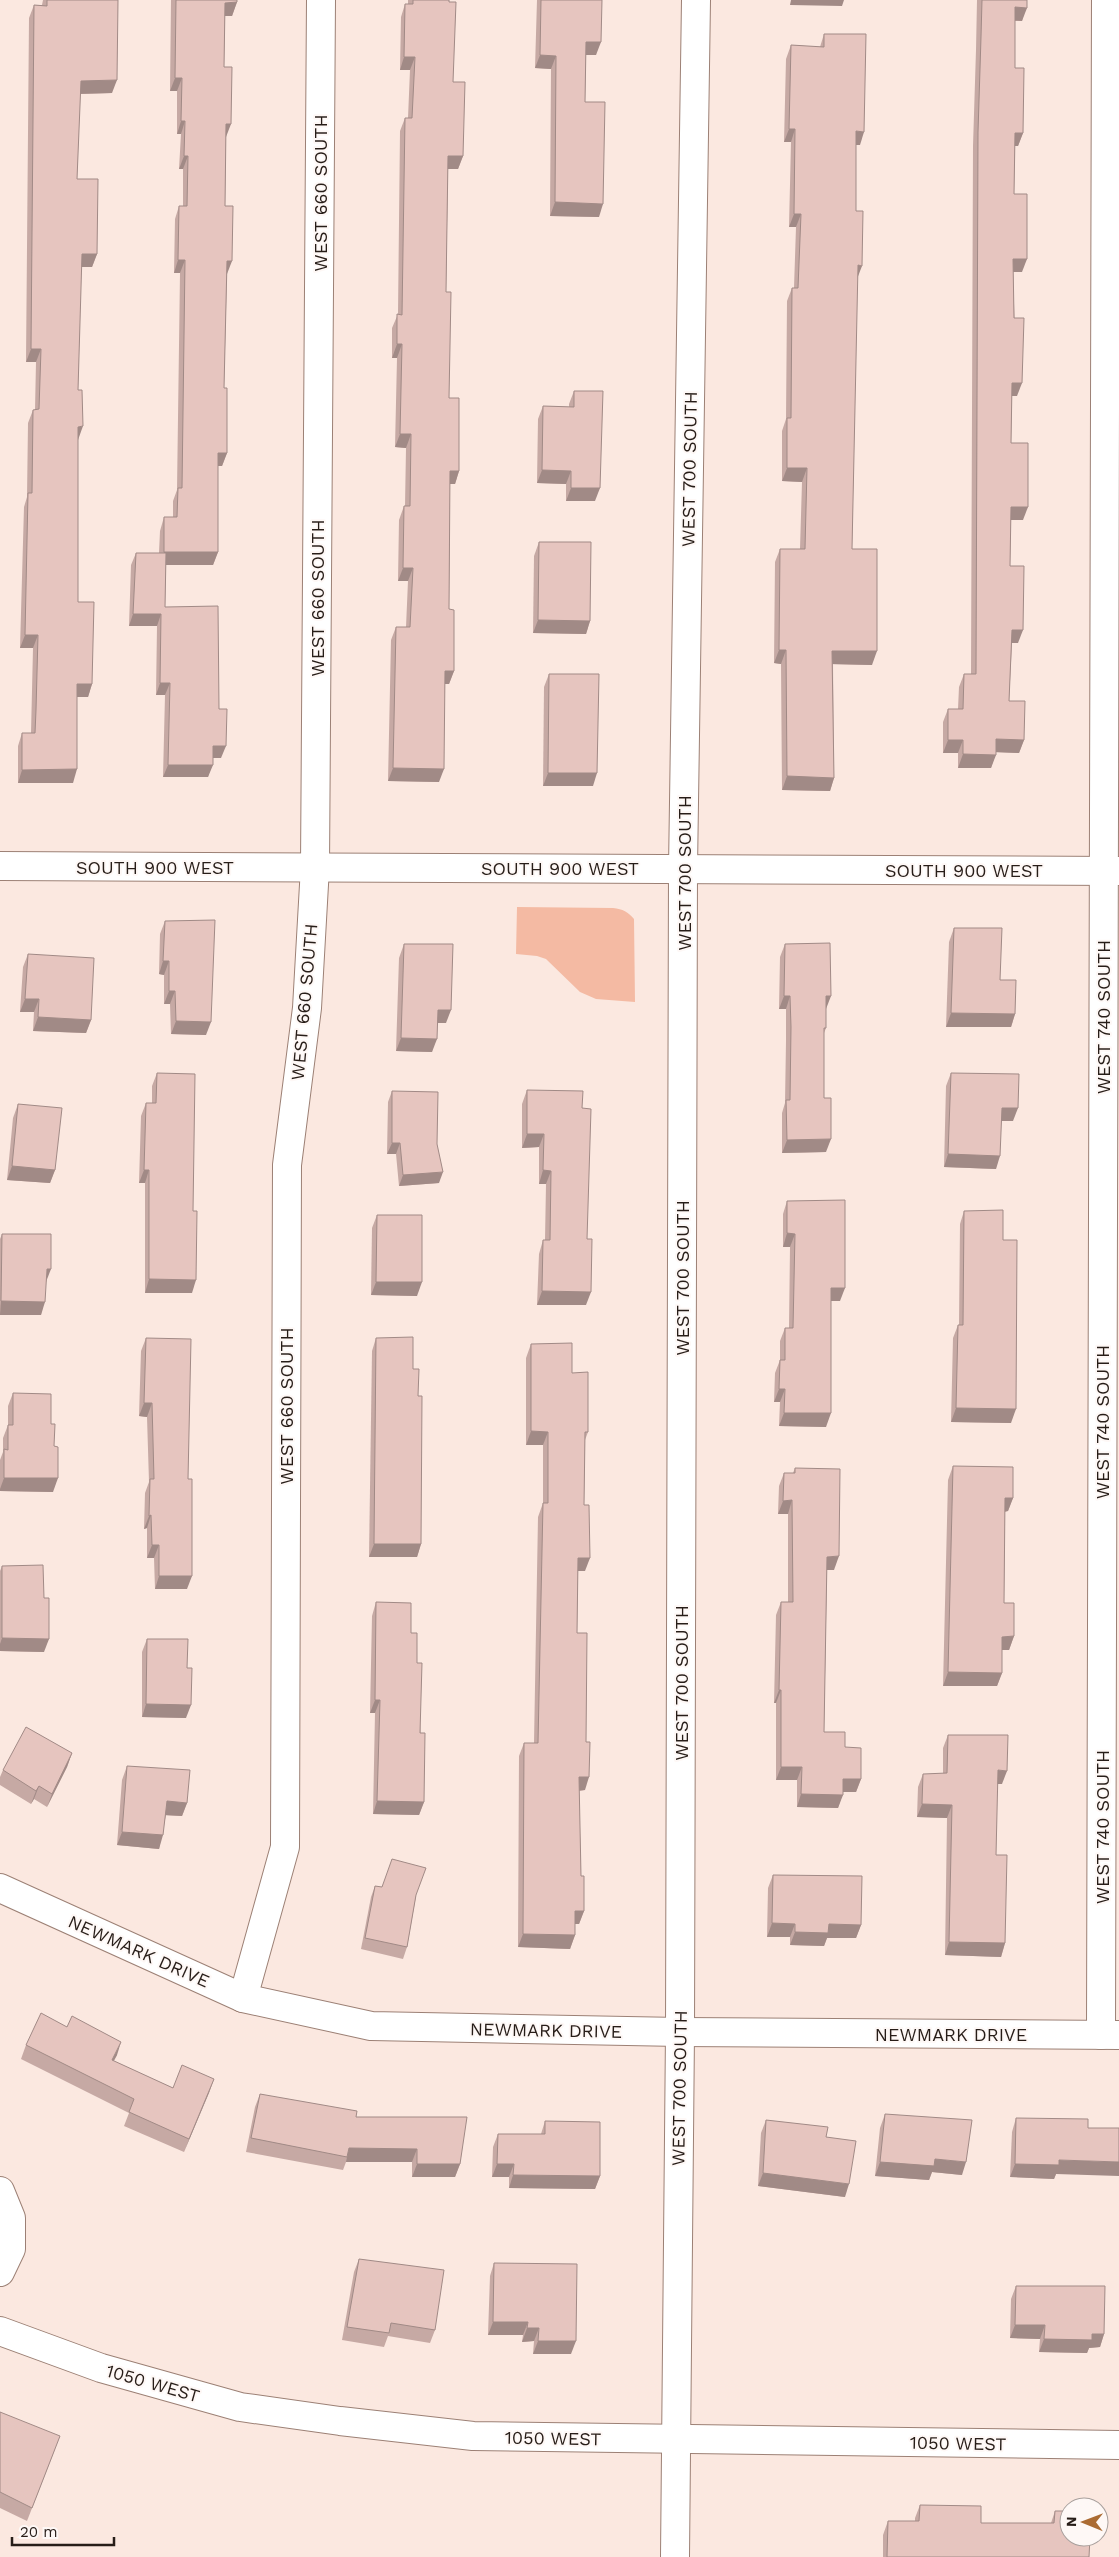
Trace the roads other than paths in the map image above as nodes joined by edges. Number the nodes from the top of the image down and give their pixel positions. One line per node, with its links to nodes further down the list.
1 (321, 0): 5 (street, WEST 660 SOUTH)
2 (696, 0): 6 (street, WEST 700 SOUTH)
3 (1106, 0): 7 (street, WEST 740 SOUTH)
4 (0, 866): 5 (street, SOUTH 900 WEST)
5 (315, 867): 6 (street, SOUTH 900 WEST); 9 (street, WEST 660 SOUTH)
6 (683, 869): 7 (street, SOUTH 900 WEST); 10 (street, WEST 700 SOUTH)
7 (1111, 871): 11 (street, WEST 740 SOUTH)
8 (0, 1888): 9 (street, NEWMARK DRIVE)
9 (243, 1998): 10 (street, NEWMARK DRIVE)
10 (680, 2032): 11 (street, NEWMARK DRIVE); 15 (street, WEST 700 SOUTH)
11 (1110, 2035)
12 (0, 2191): 13 (street)
13 (0, 2272)
14 (0, 2332): 15 (street, 1050 WEST)
15 (675, 2440): 16 (street, 1050 WEST); 17 (street, WEST 700 SOUTH)
16 (1119, 2445)
17 (675, 2557)

